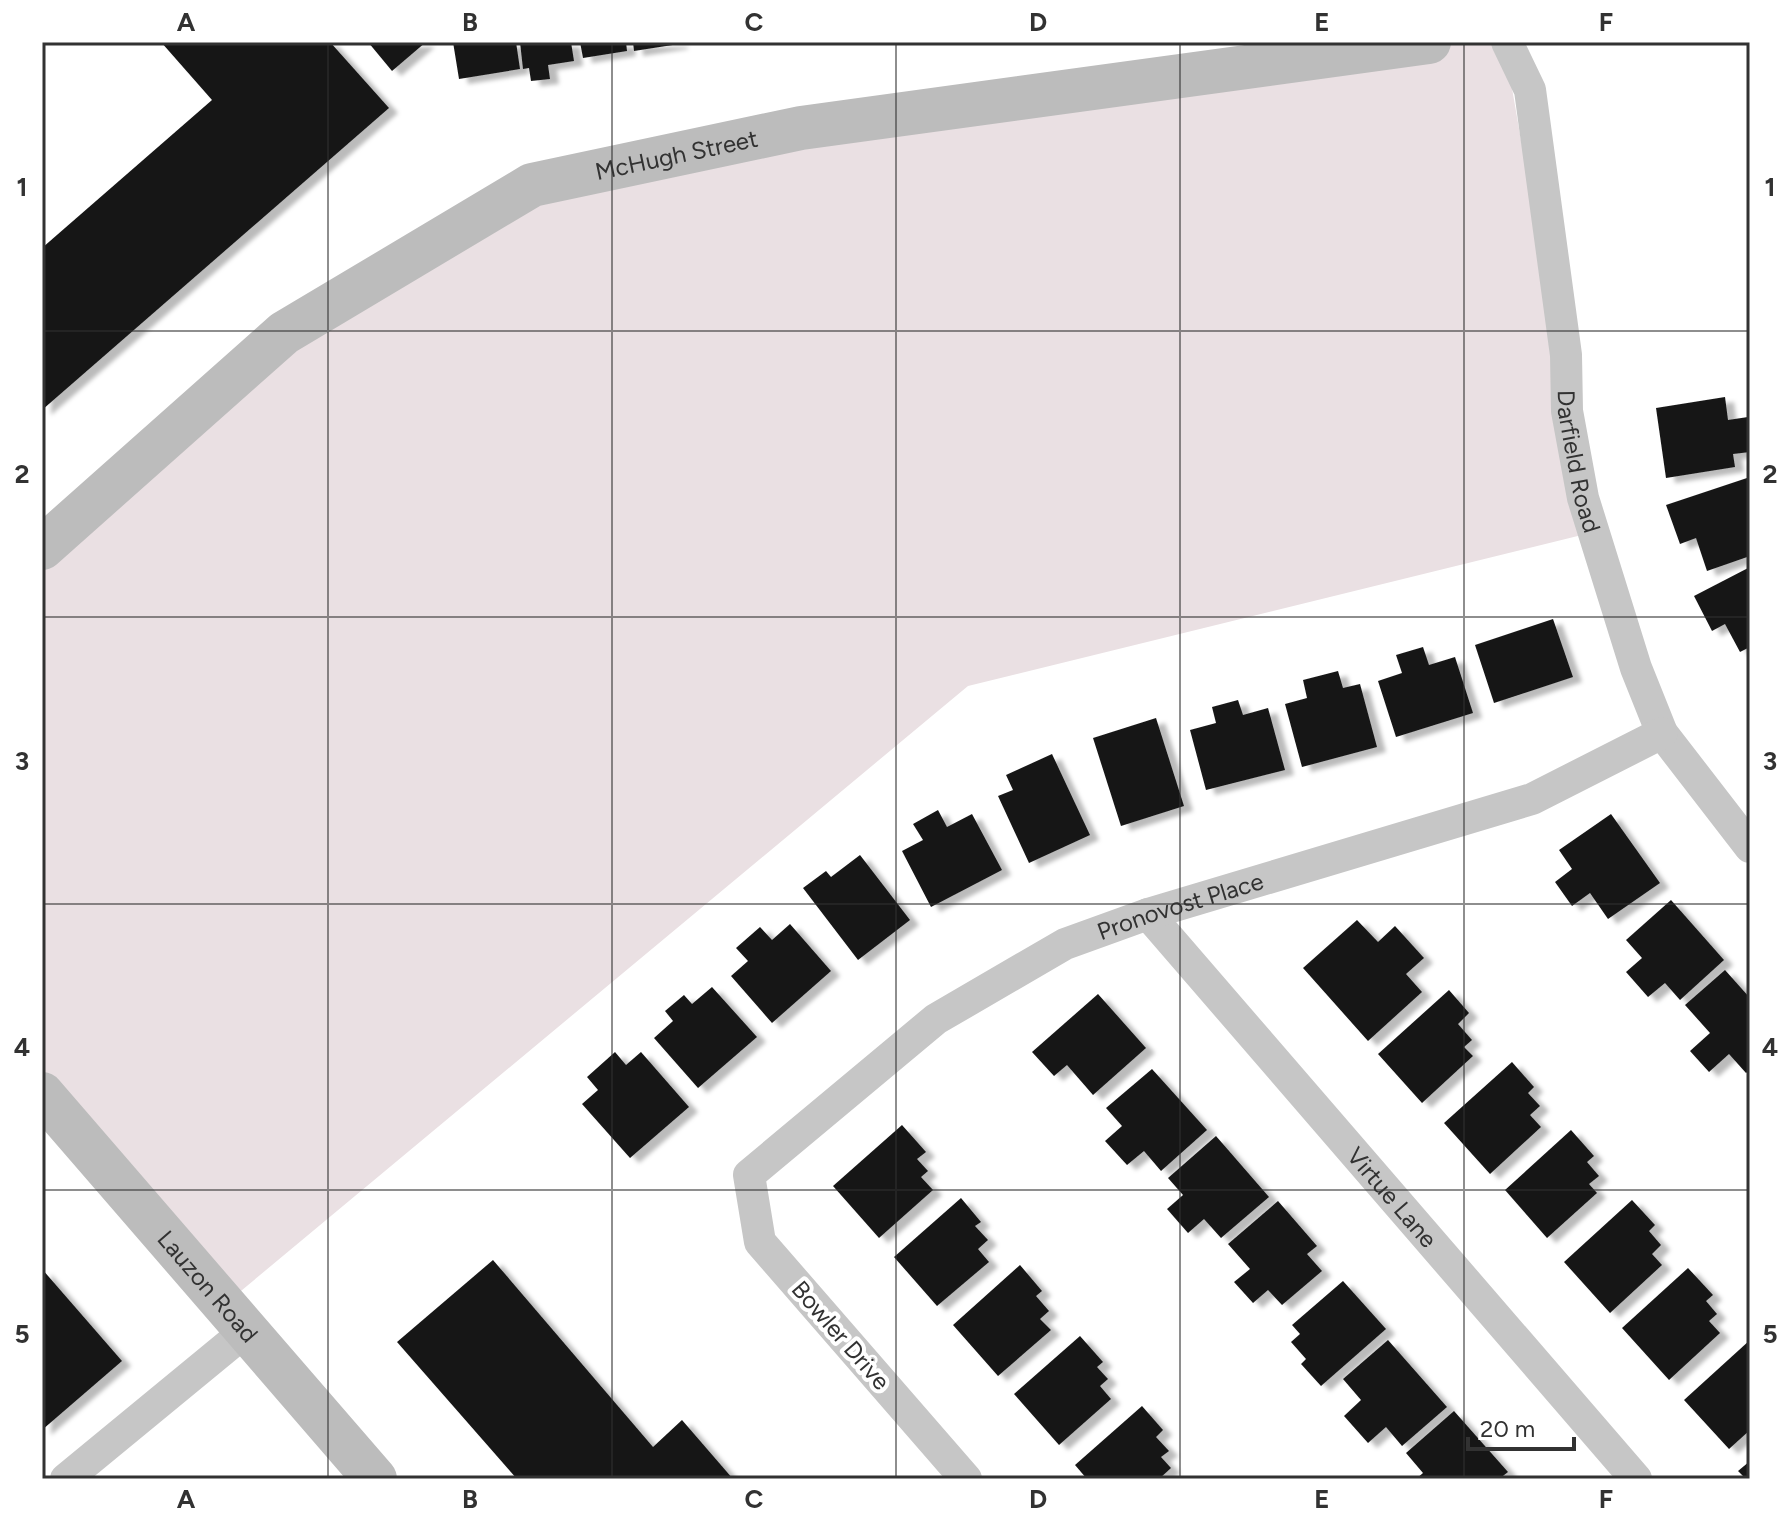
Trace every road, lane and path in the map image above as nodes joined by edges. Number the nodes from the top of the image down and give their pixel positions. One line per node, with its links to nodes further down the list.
1 (1429, 42): 3 (main road, McHugh Street)
2 (1507, 42): 4 (street, Darfield Road)
3 (42, 548)
4 (1662, 733): 5 (street, Darfield Road); 6 (street, Pronovost Place)
5 (1750, 847)
6 (1148, 914): 8 (street, Pronovost Place); 13 (street, Virtue Lane)
7 (42, 1094): 9 (main road, Lauzon Road)
8 (749, 1175): 12 (street, Bowler Drive)
9 (247, 1330): 10 (street); 11 (main road, Lauzon Road)
10 (66, 1479)
11 (375, 1479)
12 (966, 1479)
13 (1636, 1479)

